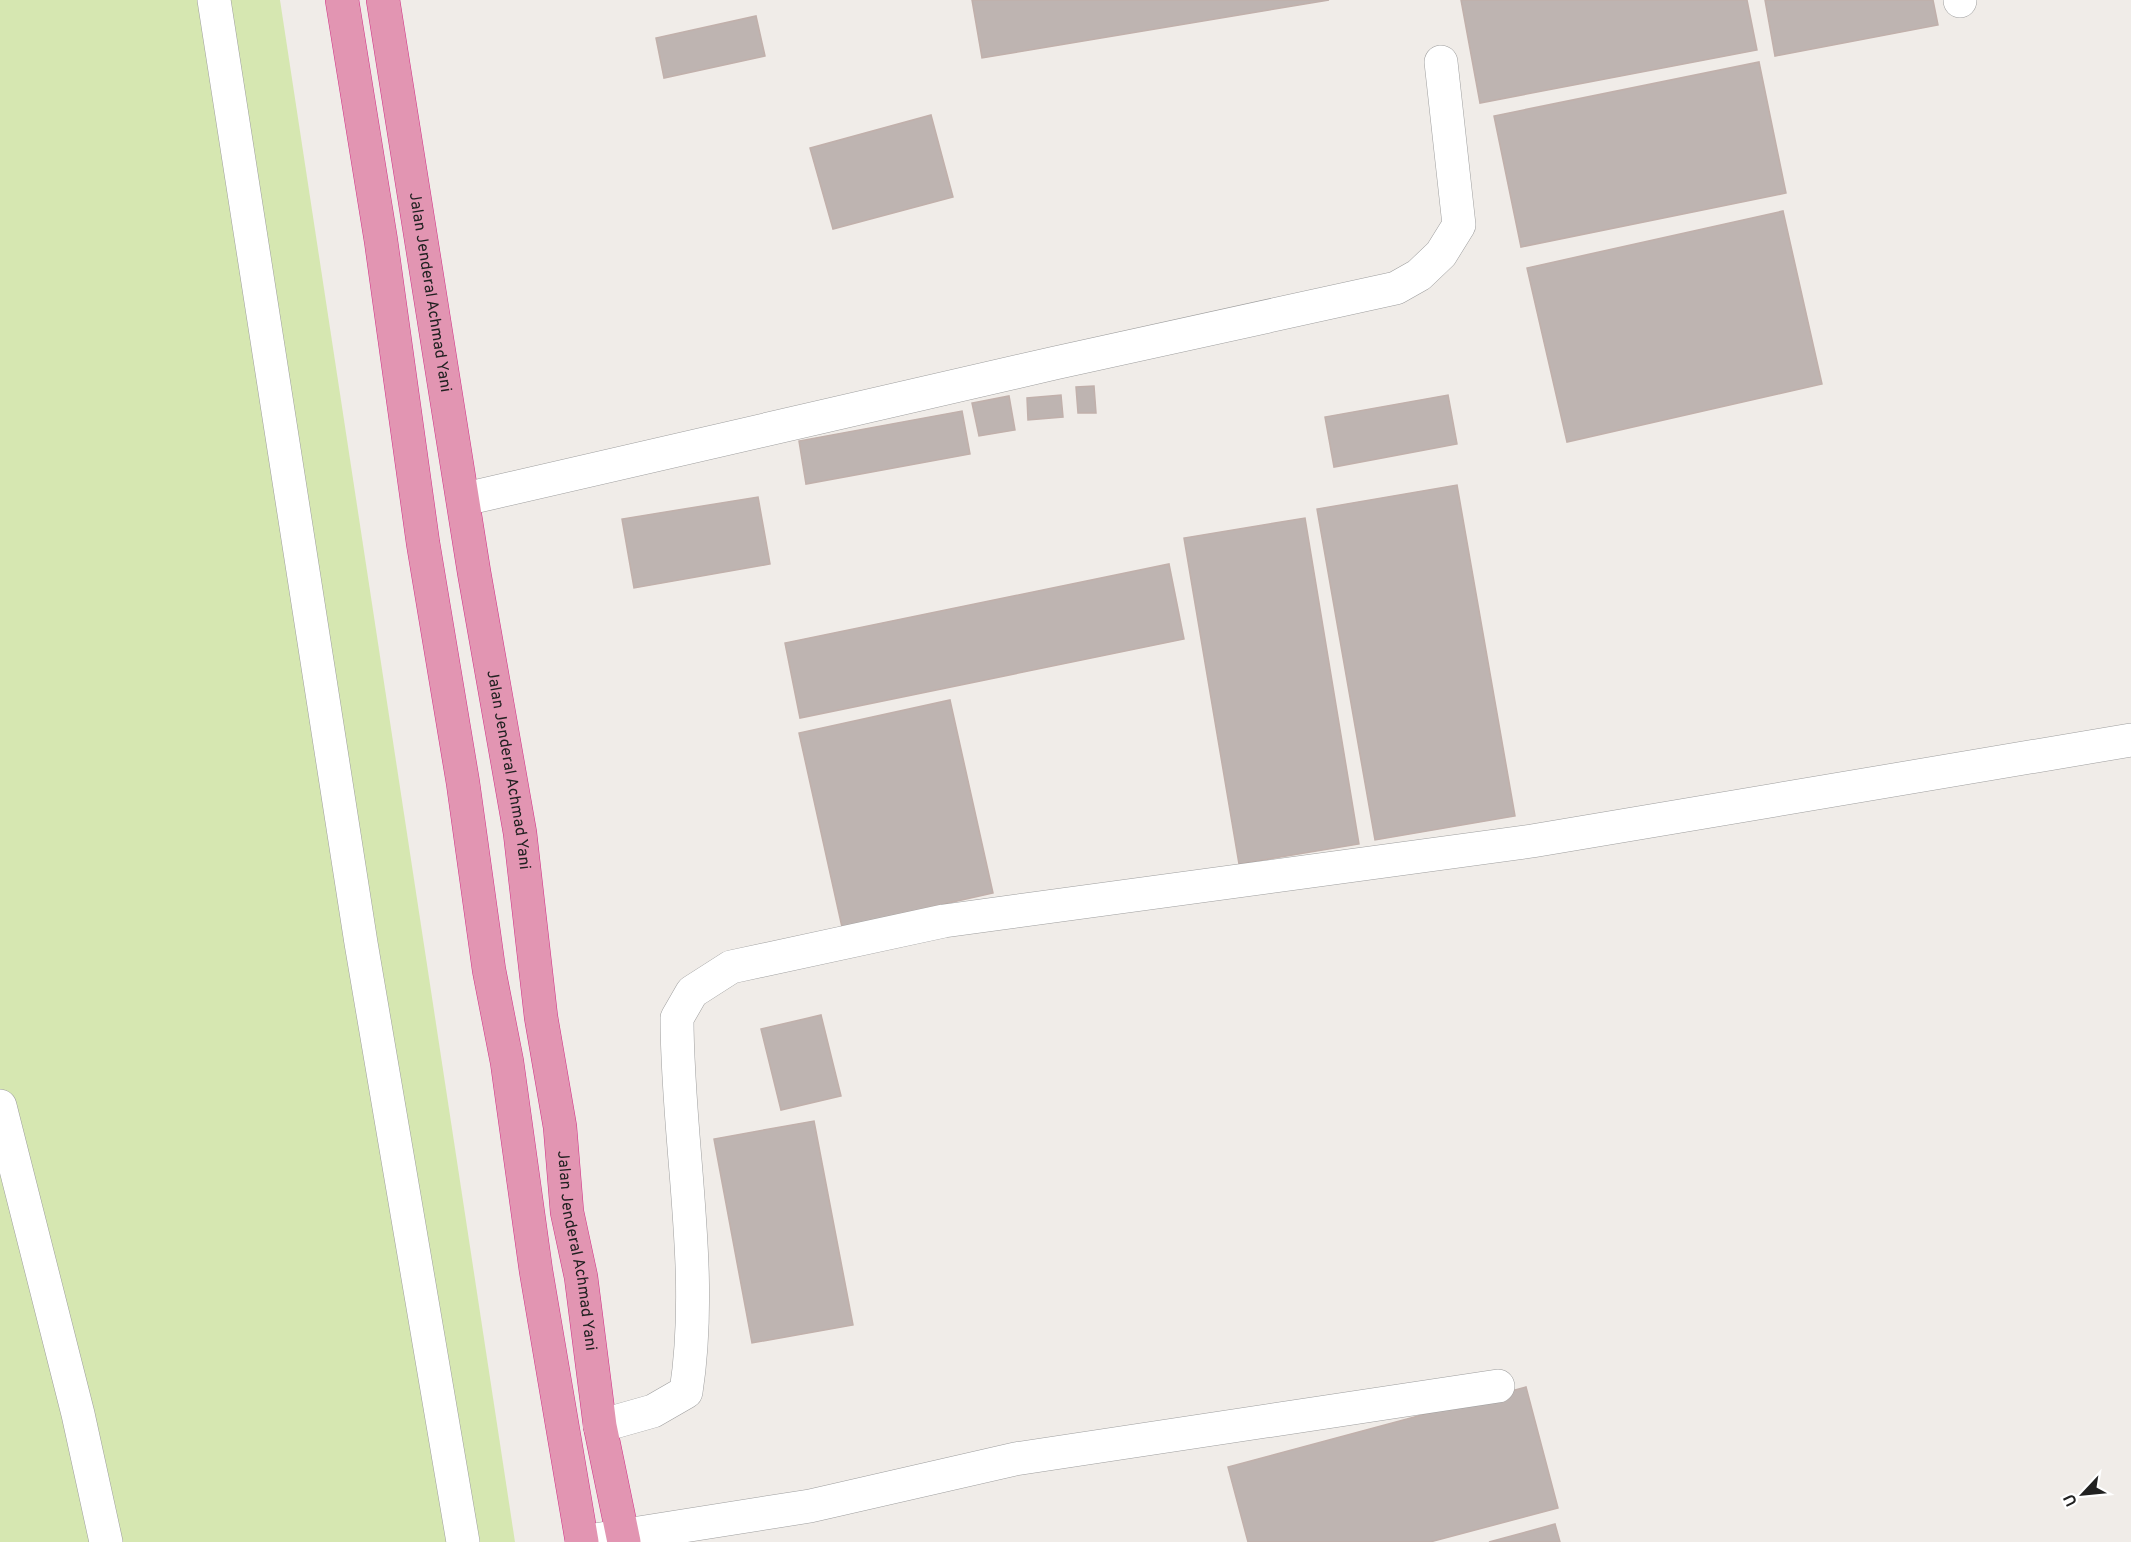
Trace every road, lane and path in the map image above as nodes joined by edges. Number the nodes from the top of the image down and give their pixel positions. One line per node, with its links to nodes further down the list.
1 (214, 0): 12 (lane)
2 (342, 0): 13 (highway)
3 (383, 0): 5 (highway, Jalan Jenderal Achmad Yani)
4 (1441, 62): 5 (lane)
5 (465, 499): 9 (highway, Jalan Jenderal Achmad Yani)
6 (2131, 741): 9 (lane)
7 (0, 1106): 11 (lane)
8 (1498, 1386): 10 (lane)
9 (600, 1426): 10 (highway, Jalan Jenderal Achmad Yani)
10 (624, 1540): 13 (lane)
11 (106, 1542)
12 (462, 1542)
13 (582, 1542)

